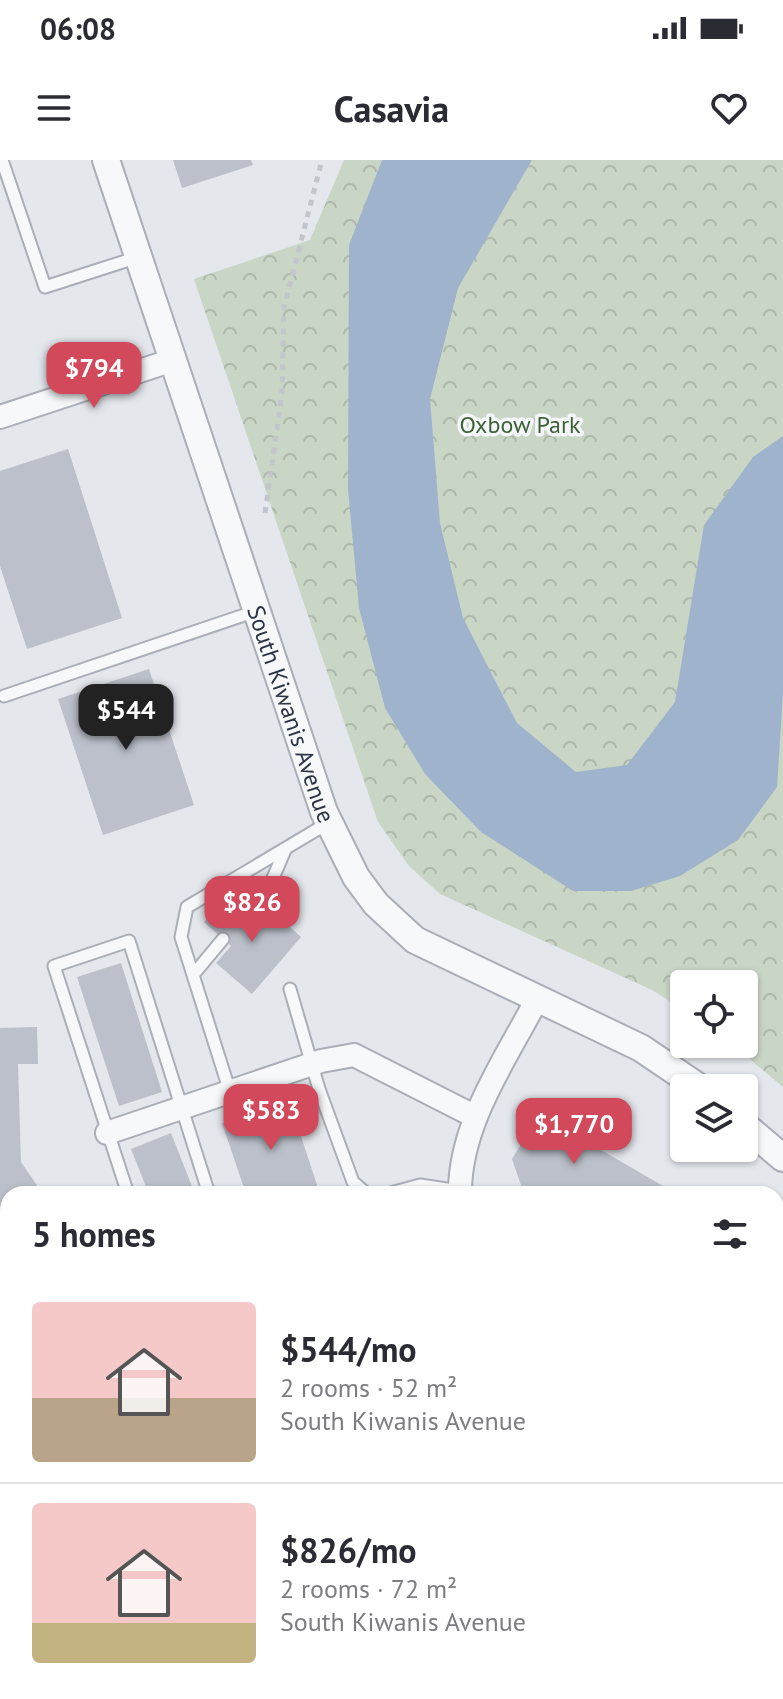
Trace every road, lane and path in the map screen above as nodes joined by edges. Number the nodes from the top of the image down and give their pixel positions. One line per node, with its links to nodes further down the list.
1 (2, 160): 4 (lane)
2 (106, 160): 4 (street, South Kiwanis Avenue)
3 (322, 160): 7 (path)
4 (138, 257): 5 (street, South Kiwanis Avenue)
5 (173, 360): 6 (street); 8 (street, South Kiwanis Avenue)
6 (0, 417)
7 (265, 513)
8 (257, 611): 9 (lane); 10 (street, South Kiwanis Avenue)
9 (4, 696)
10 (328, 823): 11 (lane); 16 (street, South Kiwanis Avenue)
11 (285, 849): 12 (lane); 14 (lane)
12 (240, 917)
13 (223, 939): 14 (lane)
14 (193, 975): 19 (lane)
15 (290, 989): 17 (lane)
16 (537, 999): 18 (street, South Kiwanis Avenue); 21 (street)
17 (314, 1063): 19 (street); 21 (street); 27 (lane)
18 (679, 1074)
19 (230, 1092): 20 (street)
20 (181, 1108): 22 (street); 22 (lane); 26 (lane)
21 (476, 1117): 28 (street)
22 (107, 1133): 25 (lane)
23 (758, 1137): 24 (street)
24 (783, 1158)
25 (125, 1186)
26 (206, 1186)
27 (358, 1186)
28 (461, 1186)

